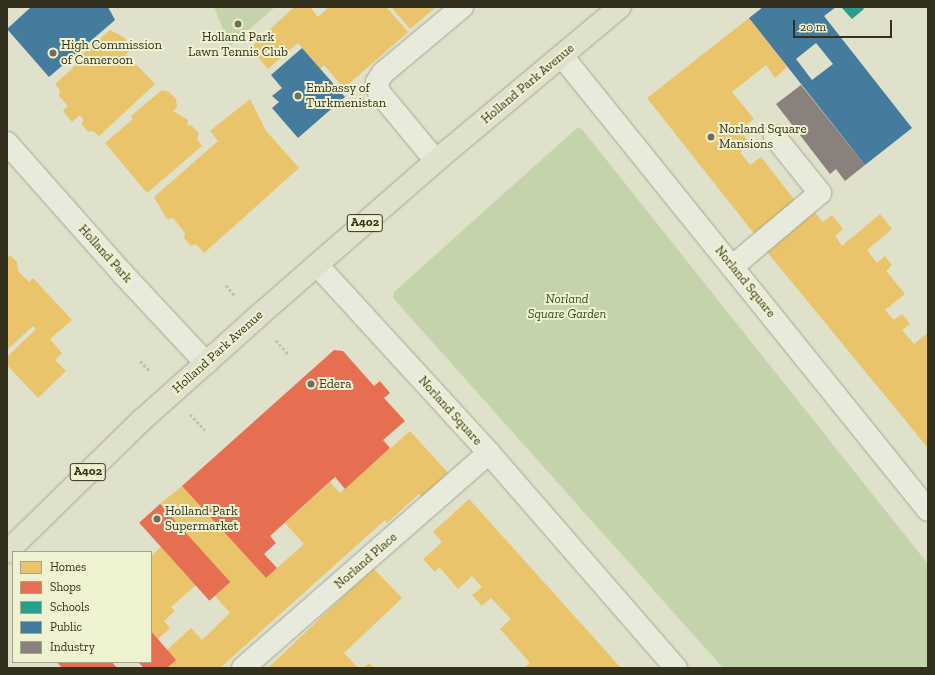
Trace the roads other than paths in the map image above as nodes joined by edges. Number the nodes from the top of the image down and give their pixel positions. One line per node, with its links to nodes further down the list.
1 (462, 7): 6 (street)
2 (620, 7): 3 (main road, Holland Park Avenue / A402)
3 (562, 56): 6 (main road, Holland Park Avenue / A402); 8 (street, Norland Square)
4 (775, 137): 8 (street)
5 (7, 142): 9 (street, Holland Park)
6 (436, 161): 7 (main road, Holland Park Avenue / A402)
7 (317, 265): 9 (main road, Holland Park Avenue / A402); 10 (street, Norland Square)
8 (732, 266): 11 (street, Norland Square)
9 (206, 363): 12 (main road, Holland Park Avenue / A402)
10 (489, 453): 13 (street, Norland Place); 14 (street, Norland Square)
11 (928, 510)
12 (7, 552)
13 (243, 668)
14 (676, 668)

